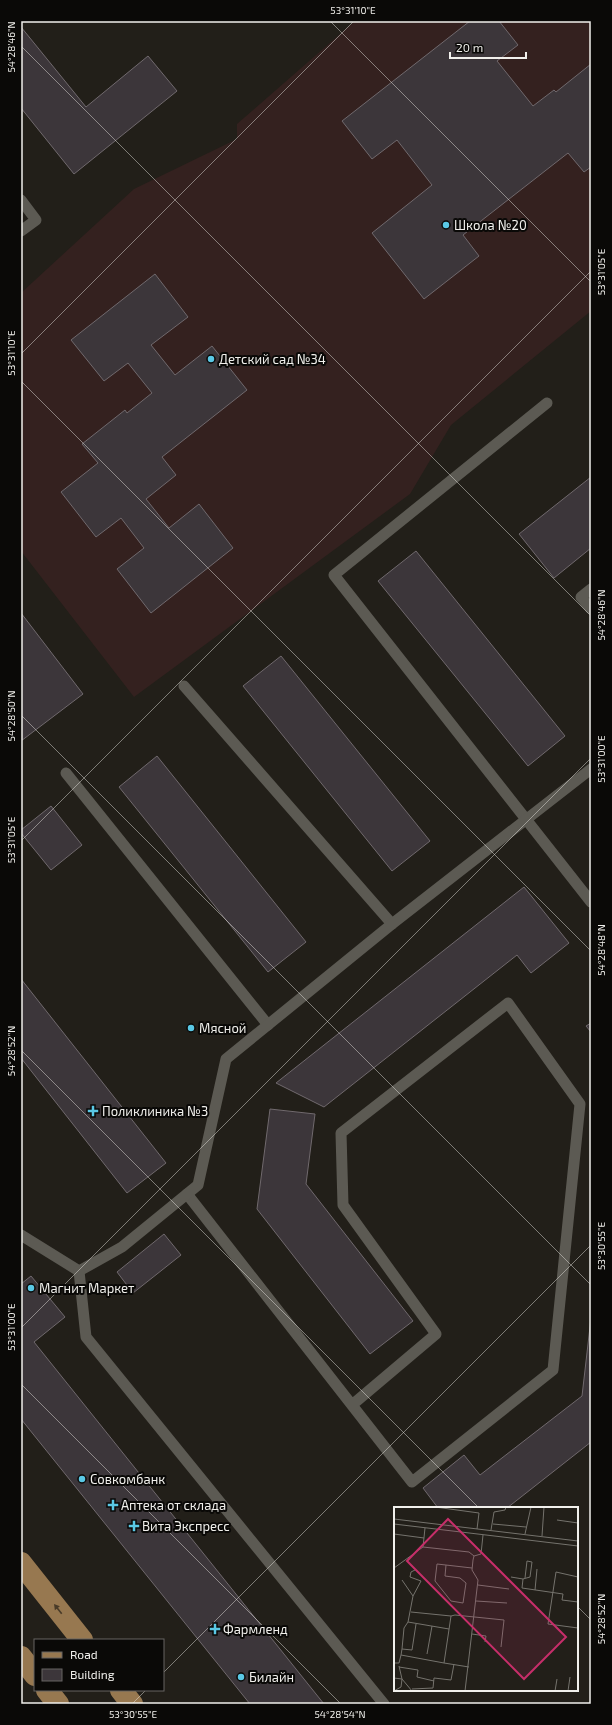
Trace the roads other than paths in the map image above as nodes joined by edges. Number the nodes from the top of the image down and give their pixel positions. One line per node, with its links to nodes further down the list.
1 (21, 200): 2 (lane)
2 (21, 231)
3 (547, 403): 9 (lane)
4 (591, 589): 5 (lane)
5 (591, 609)
6 (184, 686): 11 (lane)
7 (591, 769): 9 (lane)
8 (66, 773): 12 (lane)
9 (526, 820): 10 (lane); 11 (lane)
10 (591, 902)
11 (392, 924): 12 (lane)
12 (268, 1025): 13 (lane)
13 (187, 1194): 15 (lane); 16 (lane)
14 (21, 1235): 15 (lane)
15 (79, 1271): 25 (lane)
16 (352, 1405): 16 (lane)
17 (21, 1563): 18 (main road, one-way to 17)
18 (81, 1639)
19 (21, 1658): 20 (main road)
20 (34, 1674)
21 (48, 1691): 23 (main road)
22 (122, 1691): 24 (main road)
23 (58, 1704)
24 (132, 1704)
25 (384, 1704)

